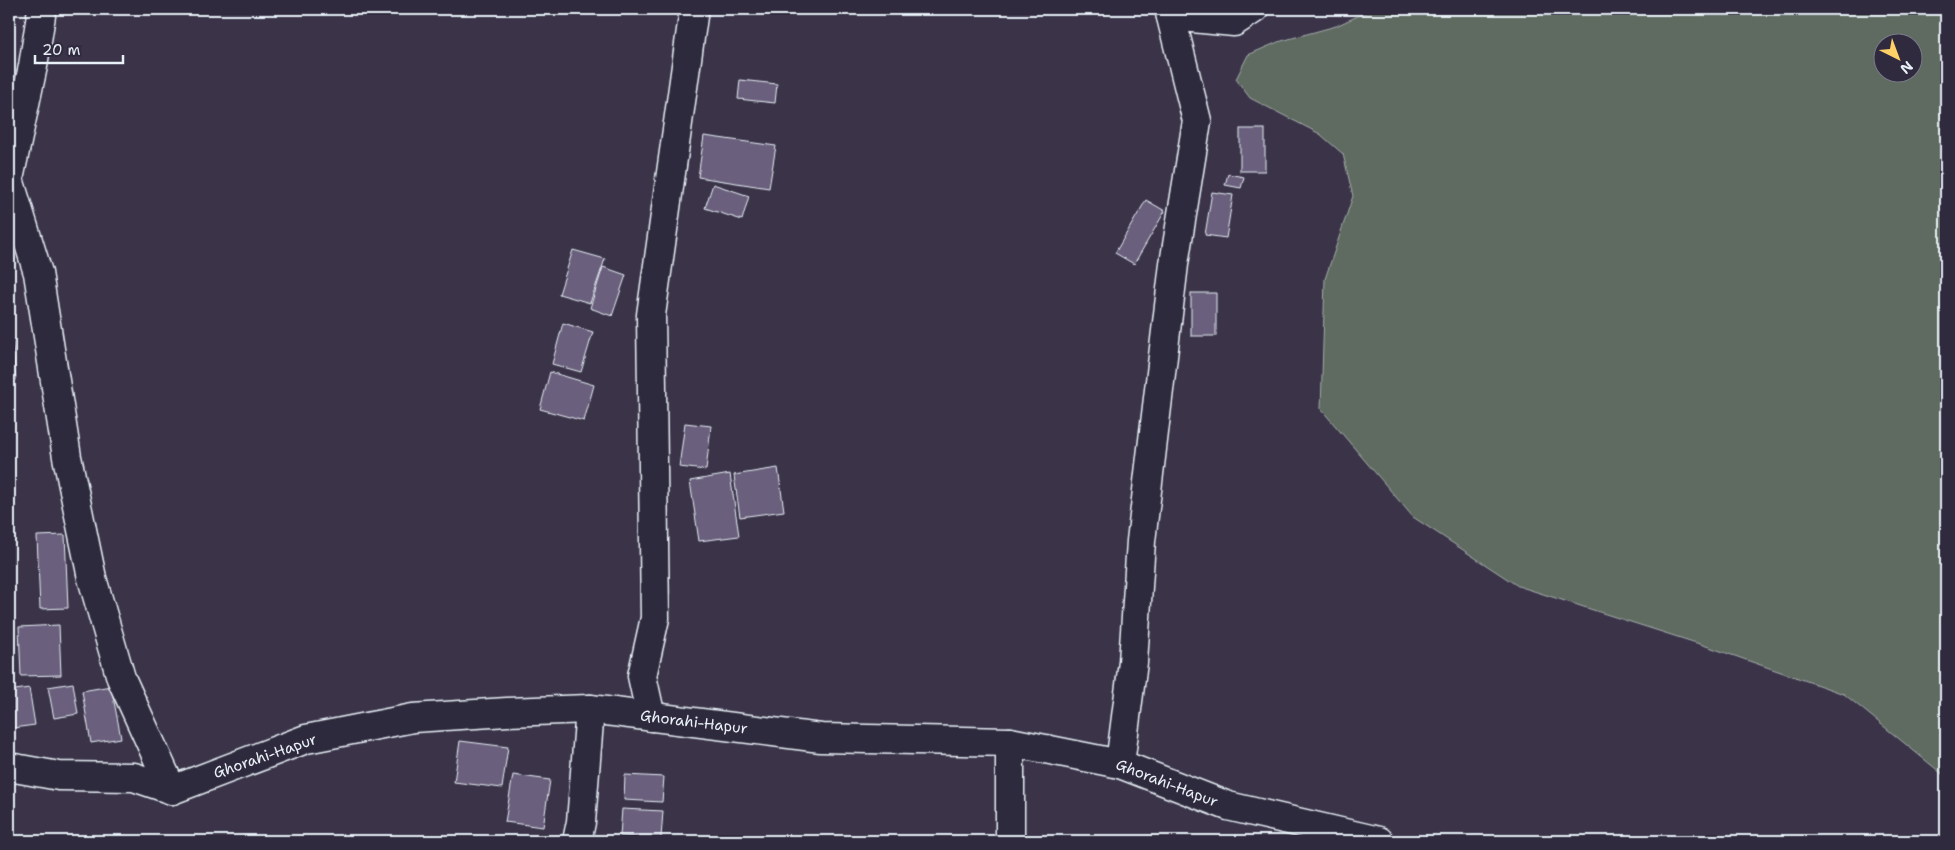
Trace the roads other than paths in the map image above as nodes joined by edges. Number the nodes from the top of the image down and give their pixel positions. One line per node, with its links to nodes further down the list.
1 (42, 9): 10 (street)
2 (694, 9): 6 (street)
3 (1254, 9): 4 (street)
4 (1170, 13): 8 (street)
5 (590, 709): 6 (street, Ghorahi-Hapur); 10 (street, Ghorahi-Hapur); 11 (street)
6 (651, 717): 7 (street, Ghorahi-Hapur)
7 (1010, 742): 8 (street, Ghorahi-Hapur); 12 (street)
8 (1120, 764): 13 (street, Ghorahi-Hapur)
9 (9, 767): 10 (street)
10 (172, 790)
11 (577, 841)
12 (1010, 841)
13 (1380, 841)

